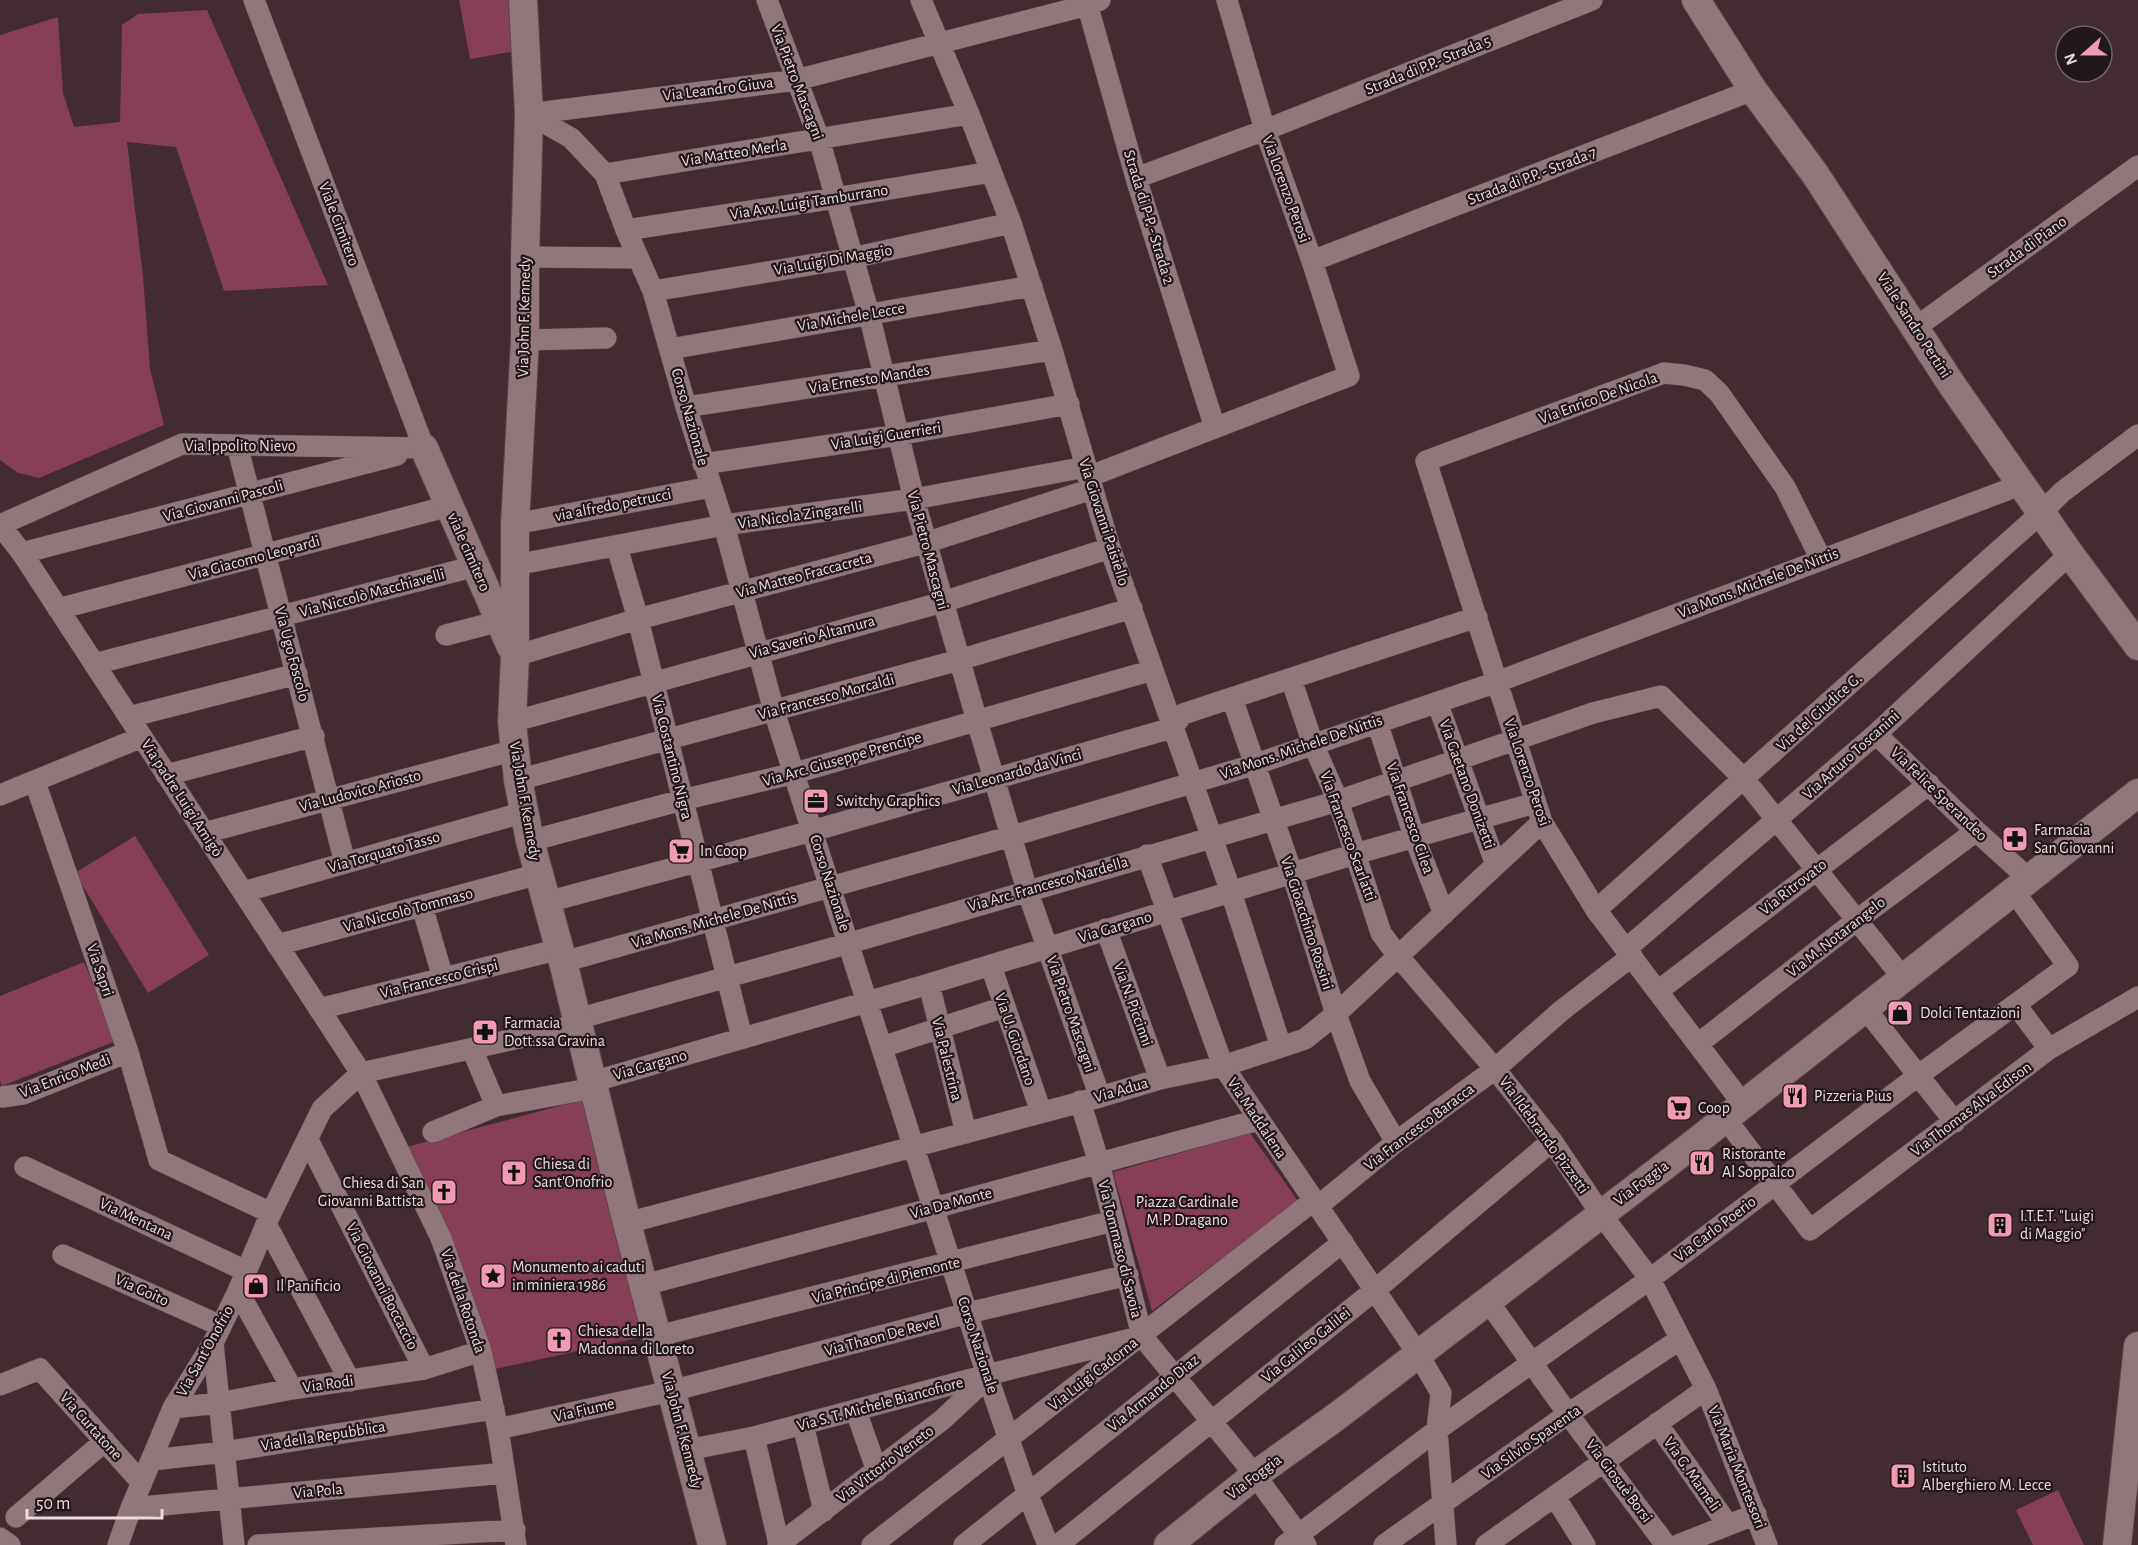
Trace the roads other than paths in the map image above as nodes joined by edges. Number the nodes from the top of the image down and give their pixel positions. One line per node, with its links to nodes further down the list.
1 (254, 0): 43 (street, Viale Cimitero)
2 (524, 0): 13 (main road, Via John F. Kennedy)
3 (766, 0): 11 (street, Via Pietro Mascagni)
4 (921, 0): 10 (street, Via Giovanni Paisiello)
5 (1227, 0): 15 (street, Via Lorenzo Perosi)
6 (1592, 0): 9 (street, Strada di P.P.- Strada 5)
7 (1696, 0): 12 (main road, Viale Sandro Pertini)
8 (1091, 2): 10 (street, Via Leandro Giuva); 20 (street, Strada di P-P. - Strada 2)
9 (1553, 7): 15 (street, Strada di P.P.- Strada 5)
10 (939, 44): 11 (street, Via Leandro Giuva); 14 (street, Via Giovanni Paisiello)
11 (796, 80): 13 (street, Via Leandro Giuva); 16 (street, Via Pietro Mascagni)
12 (1753, 90): 27 (street, Strada di P.P. - Strada 7); 31 (main road, Viale Sandro Pertini)
13 (529, 114): 19 (street, Corso Nazionale); 24 (main road, Via John F. Kennedy)
14 (969, 114): 16 (street, Via Matteo Merla); 18 (street, Via Giovanni Paisiello)
15 (1265, 130): 20 (street, Strada di P.P.- Strada 5); 27 (street, Via Lorenzo Perosi)
16 (819, 139): 19 (street, Via Matteo Merla); 21 (street, Via Pietro Mascagni)
17 (2138, 165): 31 (street, Strada di Piano)
18 (991, 171): 21 (street, Via Avv. Luigi Tamburrano); 22 (street, Via Giovanni Paisiello)
19 (605, 174): 23 (street, Corso Nazionale)
20 (1136, 177): 39 (street, Strada di P-P. - Strada 2)
21 (837, 198): 23 (street, Via Avv. Luigi Tamburrano); 26 (street, Via Pietro Mascagni)
22 (1011, 223): 26 (street, Via Luigi Di Maggio); 28 (street, Via Giovanni Paisiello)
23 (626, 230): 25 (street, Corso Nazionale)
24 (525, 257): 25 (street); 33 (main road, Via John F. Kennedy)
25 (638, 258): 29 (street, Corso Nazionale)
26 (852, 258): 29 (street, Via Luigi Di Maggio); 30 (street, Via Pietro Mascagni)
27 (1312, 261): 39 (street, Via Lorenzo Perosi)
28 (1032, 286): 30 (street, Via Michele Lecce); 35 (street, Via Giovanni Paisiello)
29 (653, 291): 34 (street, Corso Nazionale)
30 (869, 314): 34 (street, Via Michele Lecce); 36 (street, Via Pietro Mascagni)
31 (1915, 328): 47 (main road, Viale Sandro Pertini)
32 (606, 338): 33 (street)
33 (525, 340): 53 (main road, Via John F. Kennedy)
34 (670, 349): 38 (street, Corso Nazionale)
35 (1052, 350): 36 (street, Via Ernesto Mandes); 37 (street, Via Giovanni Paisiello)
36 (884, 376): 38 (street, Via Ernesto Mandes); 40 (street, Via Pietro Mascagni)
37 (1068, 404): 40 (street, Via Luigi Guerrieri); 46 (street, Via Giovanni Paisiello)
38 (686, 407): 45 (street, Corso Nazionale)
39 (1215, 428): 46 (street)
40 (898, 435): 45 (street, Via Luigi Guerrieri); 49 (street, Via Pietro Mascagni)
41 (2138, 435): 52 (street)
42 (237, 445): 43 (street, Via Ippolito Nievo); 50 (street, Via Ugo Foscolo); 54 (street, Via Ippolito Nievo)
43 (424, 448): 50 (street, Via Giovanni Pascoli); 51 (main road, viale cimitero)
44 (1426, 461): 62 (street, Via Enrico De Nicola); 70 (street, Via Lorenzo Perosi)
45 (704, 464): 48 (street, Corso Nazionale)
46 (1089, 477): 49 (street, Via Nicola Zingarelli); 56 (street, Via Matteo Fraccacreta); 58 (street, Via Giovanni Paisiello)
47 (2023, 484): 52 (main road, Viale Sandro Pertini); 62 (street, Via Mons. Michele De Nittis)
48 (711, 487): 53 (street, via alfredo petrucci); 55 (street, Corso Nazionale)
49 (912, 491): 55 (street, Via Nicola Zingarelli); 56 (street, Via Pietro Mascagni)
50 (249, 494): 59 (street, Via Giovanni Pascoli); 61 (street, Via Ugo Foscolo)
51 (449, 506): 61 (street, Via Giacomo Leopardi); 64 (main road, viale cimitero)
52 (2042, 513): 60 (main road, Viale Sandro Pertini); 104 (street, Via del Giudice G.)
53 (515, 524): 63 (main road, Via John F. Kennedy)
54 (0, 525): 59 (street, Via padre Luigi Amigò)
55 (724, 525): 57 (street, Via Nicola Zingarelli); 65 (street, Corso Nazionale)
56 (928, 543): 65 (street, Via Matteo Fraccacreta); 66 (street, Via Pietro Mascagni)
57 (617, 547): 63 (street, Via Nicola Zingarelli); 71 (street, Via Costantino Nigra)
58 (1110, 548): 66 (street, Via Saverio Altamura); 67 (street, Via Giovanni Paisiello)
59 (22, 554): 68 (street, Via padre Luigi Amigò)
60 (2070, 554): 74 (main road, Viale Sandro Pertini); 92 (street, Via Arturo Toscanini)
61 (266, 555): 68 (street, Via Giacomo Leopardi); 69 (street, Via Ugo Foscolo)
62 (1821, 559): 83 (street, Via Mons. Michele De Nittis)
63 (515, 565): 76 (main road, Via John F. Kennedy)
64 (476, 566): 69 (street, Via Niccolò Macchiavelli); 72 (main road, viale cimitero)
65 (741, 592): 71 (street, Via Matteo Fraccacreta); 75 (street, Corso Nazionale)
66 (943, 602): 75 (street, Via Saverio Altamura); 77 (street, Via Pietro Mascagni)
67 (1132, 608): 77 (street, Via Francesco Morcaldi); 79 (street, Via Giovanni Paisiello)
68 (58, 609): 78 (street, Via padre Luigi Amigò)
69 (282, 616): 78 (street, Via Niccolò Macchiavelli); 80 (street, Via Ugo Foscolo)
70 (1477, 617): 81 (street, Via Leonardo da Vinci); 83 (street, Via Lorenzo Perosi)
71 (638, 619): 76 (street, Via Matteo Fraccacreta); 82 (street, Via Costantino Nigra)
72 (500, 621): 73 (street); 76 (main road, viale cimitero)
73 (446, 634)
74 (2138, 646)
75 (758, 652): 82 (street, Via Saverio Altamura); 86 (street, Corso Nazionale)
76 (515, 656): 89 (main road, Via John F. Kennedy)
77 (959, 660): 86 (street, Via Francesco Morcaldi); 88 (street, Via Pietro Mascagni)
78 (94, 664): 87 (street, Via padre Luigi Amigò)
79 (1153, 670): 88 (street, Via Arc. Giuseppe Prencipe); 91 (street, Via Giovanni Paisiello)
80 (297, 674): 87 (street); 93 (street, Via Ugo Foscolo)
81 (1291, 679): 84 (street, Via Leonardo da Vinci); 97 (street, Via Francesco Scarlatti)
82 (653, 681): 89 (street, Via Saverio Altamura); 96 (street, Via Costantino Nigra)
83 (1497, 682): 85 (street, Via Mons. Michele De Nittis); 95 (street, Via Lorenzo Perosi)
84 (1232, 698): 91 (street, Via Leonardo da Vinci); 100 (street, Via Gioacchino Rossini)
85 (1437, 702): 90 (street, Via Mons. Michele De Nittis); 99 (street, Via Gaetano Donizetti)
86 (774, 711): 96 (street, Via Francesco Morcaldi); 101 (street, Corso Nazionale)
87 (129, 717): 94 (street, Via padre Luigi Amigò)
88 (977, 721): 101 (street, Via Arc. Giuseppe Prencipe); 103 (street, Via Pietro Mascagni)
89 (512, 722): 98 (main road, Via John F. Kennedy)
90 (1377, 722): 97 (street, Via Mons. Michele De Nittis); 106 (street, Via Francesco Cilea)
91 (1172, 728): 103 (street, Via Leonardo da Vinci); 108 (street, Via Giovanni Paisiello)
92 (1876, 734): 109 (street, Via Felice Sperandeo); 119 (street, Via Arturo Toscanini)
93 (314, 736): 102 (street); 112 (street, Via Ugo Foscolo)
94 (142, 737): 102 (street, Via padre Luigi Amigò); 107 (street)
95 (1515, 739): 99 (street, Via Arc. Francesco Nardella); 104 (street, Via Arc. Francesco Nardella); 116 (street, Via Lorenzo Perosi)
96 (667, 741): 105 (street, Via Francesco Morcaldi); 113 (street, Via Costantino Nigra)
97 (1313, 744): 100 (street, Via Mons. Michele De Nittis); 114 (street, Via Francesco Scarlatti)
98 (515, 750): 105 (main road, Via John F. Kennedy); 112 (street, Via Ludovico Ariosto)
99 (1458, 759): 106 (street, Via Arc. Francesco Nardella); 117 (street, Via Gaetano Donizetti)
100 (1253, 765): 108 (street, Via Mons. Michele De Nittis); 118 (street, Via Gioacchino Rossini)
101 (795, 773): 113 (street, Via Arc. Giuseppe Prencipe); 120 (street, Corso Nazionale)
102 (166, 775): 122 (street, Via padre Luigi Amigò)
103 (994, 778): 120 (street, Via Leonardo da Vinci); 123 (street, Via Pietro Mascagni)
104 (1744, 779): 119 (street); 143 (street, Via del Giudice G.)
105 (518, 780): 115 (main road, Via John F. Kennedy)
106 (1397, 781): 114 (street, Via Arc. Francesco Nardella); 125 (street, Via Francesco Cilea)
107 (35, 782): 111 (street); 175 (street, Via Sapri)
108 (1193, 783): 123 (street, Via Mons. Michele De Nittis); 124 (street, Via Giovanni Paisiello)
109 (1929, 784): 121 (street, Via Felice Sperandeo); 132 (street, Via Ritrovato)
110 (2138, 793): 135 (main road, Via Foggia)
111 (0, 795)
112 (330, 799): 122 (street, Via Ludovico Ariosto); 130 (street, Via Ugo Foscolo)
113 (682, 800): 126 (street, Via Arc. Giuseppe Prencipe); 129 (street, Via Costantino Nigra)
114 (1338, 801): 118 (street, Via Arc. Francesco Nardella); 127 (street, Via Francesco Scarlatti)
115 (525, 812): 126 (main road, Via John F. Kennedy); 130 (street, Via Torquato Tasso)
116 (1538, 813): 117 (street, Via Gargano); 131 (street, Via Adua); 143 (street, Via Lorenzo Perosi)
117 (1479, 819): 125 (street, Via Gargano); 131 (street, Via Gaetano Donizetti)
118 (1274, 820): 124 (street, Via Arc. Francesco Nardella); 133 (street, Via Gioacchino Rossini)
119 (1777, 820): 132 (street); 151 (street, Via Arturo Toscanini)
120 (812, 831): 129 (street, Via Leonardo da Vinci); 136 (street, Corso Nazionale)
121 (1976, 831): 135 (street, Via Felice Sperandeo); 145 (street, Via M. Notarangelo)
122 (204, 833): 138 (street, Via padre Luigi Amigò)
123 (1012, 836): 136 (street, Via Mons. Michele De Nittis); 137 (street, Via Pietro Mascagni)
124 (1212, 838): 128 (street, Via Arc. Francesco Nardella); 139 (street, Via Giovanni Paisiello)
125 (1415, 839): 127 (street, Via Gargano); 144 (street, Via Francesco Cilea)
126 (530, 842): 134 (main road, Via John F. Kennedy)
127 (1355, 854): 133 (street, Via Gargano); 153 (street, Via Francesco Scarlatti)
128 (1147, 855): 137 (street, Via Arc. Francesco Nardella); 142 (street, Via Maddalena)
129 (698, 862): 140 (street, Via Leonardo da Vinci); 146 (street, Via Costantino Nigra)
130 (345, 863): 138 (street, Via Torquato Tasso)
131 (1496, 865): 144 (street, Via Adua)
132 (1816, 869): 145 (street); 159 (street, Via Ritrovato)
133 (1292, 873): 139 (street, Via Gargano); 166 (street, Via Gioacchino Rossini)
134 (539, 874): 140 (main road, Via John F. Kennedy); 141 (street, Via Niccolò Tommaso)
135 (2021, 884): 157 (main road, Via Foggia); 162 (street, Via Carlo Poerio)
136 (830, 888): 146 (street, Via Mons. Michele De Nittis); 148 (street, Corso Nazionale)
137 (1028, 890): 148 (street, Via Arc. Francesco Nardella); 150 (street, Via Pietro Mascagni)
138 (243, 892): 149 (street, Via padre Luigi Amigò)
139 (1231, 892): 142 (street, Via Gargano); 172 (street, Via Giovanni Paisiello)
140 (546, 902): 152 (main road, Via John F. Kennedy)
141 (422, 906): 149 (street, Via Niccolò Tommaso); 156 (street)
142 (1168, 910): 147 (street, Via Gargano); 176 (street, Via Maddalena)
143 (1596, 910): 151 (street, Via Lorenzo Perosi)
144 (1444, 914): 153 (street, Via Adua)
145 (1857, 920): 157 (street); 170 (street, Via M. Notarangelo)
146 (714, 921): 152 (street, Via Mons. Michele De Nittis); 155 (street, Via Costantino Nigra)
147 (1106, 929): 150 (street, Via Gargano); 180 (street, Via N. Piccinni)
148 (850, 943): 155 (street, Via Arc. Francesco Nardella); 161 (street, Corso Nazionale)
149 (277, 945): 165 (street, Via padre Luigi Amigò)
150 (1048, 948): 154 (street, Via Gargano); 183 (street, Via Pietro Mascagni)
151 (1629, 953): 159 (street, Via Lorenzo Perosi); 177 (street, Via Francesco Baracca)
152 (561, 956): 156 (street, Via Francesco Crispi); 167 (main road, Via John F. Kennedy)
153 (1398, 956): 166 (street, Via Adua); 177 (street, Via Ildebrando Pizzetti)
154 (991, 966): 158 (street, Via Gargano); 163 (street, Via U. Giordano)
155 (726, 976): 167 (street, Via Arc. Francesco Nardella); 169 (street, Via Costantino Nigra)
156 (443, 978): 165 (street, Via Francesco Crispi)
157 (1903, 978): 164 (main road, Via Foggia)
158 (929, 984): 161 (street, Via Gargano); 168 (street, Via Palestrina)
159 (1658, 992): 170 (street, Via Lorenzo Perosi)
160 (2138, 997): 174 (street, Via Thomas Alva Edison)
161 (867, 1002): 169 (street, Via Gargano); 171 (street, Corso Nazionale)
162 (2016, 1005): 174 (street); 179 (street, Via Carlo Poerio)
163 (1004, 1007): 168 (street); 186 (street, Via U. Giordano)
164 (1865, 1008): 179 (street); 185 (main road, Via Foggia)
165 (319, 1009): 178 (street, Via padre Luigi Amigò)
166 (1336, 1014): 172 (street, Via Adua); 193 (street, Via Gioacchino Rossini)
167 (577, 1022): 173 (street, Via Arc. Francesco Nardella); 181 (main road, Via John F. Kennedy)
168 (940, 1028): 171 (street); 190 (street, Via Palestrina)
169 (742, 1038): 181 (street, Via Gargano)
170 (1698, 1044): 185 (street, Via Lorenzo Perosi)
171 (882, 1047): 194 (street, Corso Nazionale)
172 (1281, 1047): 176 (street, Via Adua)
173 (472, 1049): 178 (street, Via Arc. Francesco Nardella); 184 (street)
174 (2049, 1049): 188 (street, Via Thomas Alva Edison)
175 (128, 1052): 182 (street, Via Enrico Medi); 201 (street, Via Sapri)
176 (1223, 1066): 180 (street, Via Adua); 187 (street, Via Maddalena)
177 (1496, 1069): 192 (street, Via Ildebrando Pizzetti); 193 (street, Via Francesco Baracca)
178 (361, 1073): 191 (street, Via Sant'Onofrio); 220 (street, Via della Rotonda)
179 (1919, 1075): 188 (street); 197 (street, Via Carlo Poerio)
180 (1160, 1079): 183 (street, Via Adua)
181 (593, 1085): 184 (street, Via Gargano); 203 (main road, Via John F. Kennedy)
182 (2, 1097)
183 (1090, 1099): 186 (street, Via Adua); 195 (street, Via Pietro Mascagni)
184 (496, 1106): 189 (street, Via Gargano)
185 (1734, 1111): 197 (street, Via Lorenzo Perosi); 200 (main road, Via Foggia)
186 (1041, 1112): 190 (street, Via Adua)
187 (1258, 1120): 195 (street, Via Da Monte); 198 (street, Via Maddalena)
188 (1955, 1122): 204 (street, Via Thomas Alva Edison)
189 (433, 1132)
190 (966, 1133): 194 (street, Via Adua)
191 (308, 1140): 201 (street, Via Sant'Onofrio); 223 (street, Via Giovanni Boccaccio)
192 (1552, 1141): 200 (street, Via Ildebrando Pizzetti); 212 (street, Via Galileo Galilei)
193 (1396, 1142): 198 (street, Via Francesco Baracca)
194 (914, 1146): 199 (street, Corso Nazionale); 203 (street, Via Adua)
195 (1099, 1163): 199 (street, Via Da Monte); 202 (street, Via Tommaso di Savoia)
196 (25, 1167): 210 (street, Via Mentana)
197 (1775, 1183): 204 (street, Via Lorenzo Perosi); 209 (street, Via Carlo Poerio)
198 (1315, 1204): 205 (street, Via Maddalena); 217 (street, Via Luigi Cadorna)
199 (934, 1208): 207 (street, Corso Nazionale); 211 (street, Via Da Monte)
200 (1601, 1214): 209 (street, Via Ildebrando Pizzetti); 213 (main road, Via Foggia)
201 (268, 1218): 210 (street, Via Sant'Onofrio); 226 (street)
202 (1113, 1221): 207 (street, Via Principe di Piemonte); 208 (street, Via Tommaso di Savoia)
203 (627, 1223): 211 (main road, Via John F. Kennedy)
204 (1810, 1230)
205 (1343, 1242): 212 (street, Via Maddalena); 225 (street, Via Armando Diaz)
206 (63, 1254): 215 (street, Via Goito)
207 (951, 1263): 214 (street, Corso Nazionale); 216 (street, Via Principe di Piemonte)
208 (1128, 1275): 214 (street, Via Thaon De Revel); 217 (street, Via Tommaso di Savoia)
209 (1650, 1279): 218 (street, Via Ildebrando Pizzetti); 222 (street, Via Carlo Poerio)
210 (242, 1281): 215 (street, Via Sant'Onofrio); 228 (street)
211 (644, 1284): 216 (main road, Via John F. Kennedy)
212 (1375, 1290): 221 (street, Via Maddalena); 236 (street, Via Galileo Galilei)
213 (1488, 1301): 221 (main road, Via Foggia); 222 (street, Via Giosuè Borsi)
214 (968, 1313): 224 (street, Corso Nazionale); 230 (street, Via Thaon De Revel)
215 (217, 1334): 231 (street); 232 (street, Via Sant'Onofrio)
216 (658, 1336): 230 (main road, Via John F. Kennedy)
217 (1142, 1336): 224 (street, Via S. T. Michele Biancofiore); 225 (street, Via Tommaso di Savoia); 241 (street, Via Luigi Cadorna)
218 (1679, 1340): 229 (street, Via Ildebrando Pizzetti); 234 (street, Via Silvio Spaventa)
219 (2138, 1346): 251 (main road)
220 (482, 1351): 223 (street, Via Rodi); 235 (street, Via della Rotonda)
221 (1418, 1354): 239 (street, Via Maddalena); 249 (main road, Via Foggia)
222 (1532, 1362): 234 (street, Via Giosuè Borsi); 239 (street, Via Carlo Poerio)
223 (423, 1369): 226 (street, Via Rodi)
224 (987, 1376): 233 (street, Via S. T. Michele Biancofiore); 241 (street, Corso Nazionale); 247 (street, Via Vittorio Veneto)
225 (1173, 1377): 236 (street, Via Tommaso di Savoia); 252 (street, Via Armando Diaz)
226 (350, 1381): 228 (street, Via Rodi)
227 (0, 1384): 242 (street, Via Curtatone)
228 (292, 1389): 231 (street, Via Rodi)
229 (1706, 1389): 237 (street); 258 (street, Via Maria Montessori)
230 (671, 1390): 235 (street, Via Fiume); 243 (main road, Via John F. Kennedy)
231 (219, 1403): 232 (street, Via Rodi); 244 (street)
232 (173, 1408): 245 (street, Via Sant'Onofrio)
233 (856, 1411): 238 (street, Via S. T. Michele Biancofiore); 247 (street)
234 (1568, 1414): 246 (street, Via Giosuè Borsi); 255 (street, Via Silvio Spaventa)
235 (496, 1419): 244 (street, Via della Repubblica); 248 (street, Via della Rotonda); 261 (street)
236 (1211, 1422): 249 (street, Via Tommaso di Savoia); 271 (street, Via Galileo Galilei)
237 (1656, 1423): 246 (street); 260 (street, Via G. Mameli)
238 (803, 1425): 240 (street, Via S. T. Michele Biancofiore); 257 (street)
239 (1437, 1430): 255 (street, Via Maddalena); 262 (street, Via Carlo Poerio)
240 (754, 1437): 243 (street, Via S. T. Michele Biancofiore); 267 (street)
241 (1010, 1439): 252 (street, Corso Nazionale); 268 (street, Via Luigi Cadorna)
242 (105, 1441): 250 (street, Via Curtatone); 259 (street)
243 (687, 1450): 266 (main road, Via John F. Kennedy)
244 (224, 1452): 245 (street, Via della Repubblica); 254 (street)
245 (152, 1460): 250 (street, Via Sant'Onofrio)
246 (1605, 1461): 253 (street); 277 (street, Via Giosuè Borsi)
247 (877, 1471): 257 (street, Via Vittorio Veneto)
248 (505, 1473): 254 (street, Via Pola); 261 (street, Via della Rotonda)
249 (1255, 1475): 262 (street, Via Tommaso di Savoia); 272 (main road, Via Foggia)
250 (142, 1483): 256 (street, Via Sant'Onofrio)
251 (2130, 1493): 280 (main road)
252 (1028, 1495): 269 (street, Via Armando Diaz); 270 (street, Corso Nazionale)
253 (1554, 1497): 275 (street); 276 (street)
254 (229, 1499): 256 (street, Via Pola); 264 (street)
255 (1444, 1504): 273 (street, Via Silvio Spaventa); 274 (street, Via Maddalena)
256 (131, 1508): 263 (street, Via Sant'Onofrio)
257 (824, 1511): 267 (street, Via Vittorio Veneto)
258 (1756, 1514): 260 (street); 279 (street, Via Maria Montessori)
259 (16, 1517)
260 (1728, 1525): 278 (street)
261 (517, 1540): 265 (street)
262 (1297, 1542)
263 (118, 1545)
264 (234, 1545)
265 (258, 1545)
266 (712, 1545)
267 (778, 1545)
268 (872, 1545)
269 (964, 1545)
270 (1048, 1545)
271 (1058, 1545)
272 (1168, 1545)
273 (1384, 1545)
274 (1446, 1545)
275 (1486, 1545)
276 (1585, 1545)
277 (1666, 1545)
278 (1678, 1545)
279 (1767, 1545)
280 (2117, 1545)

